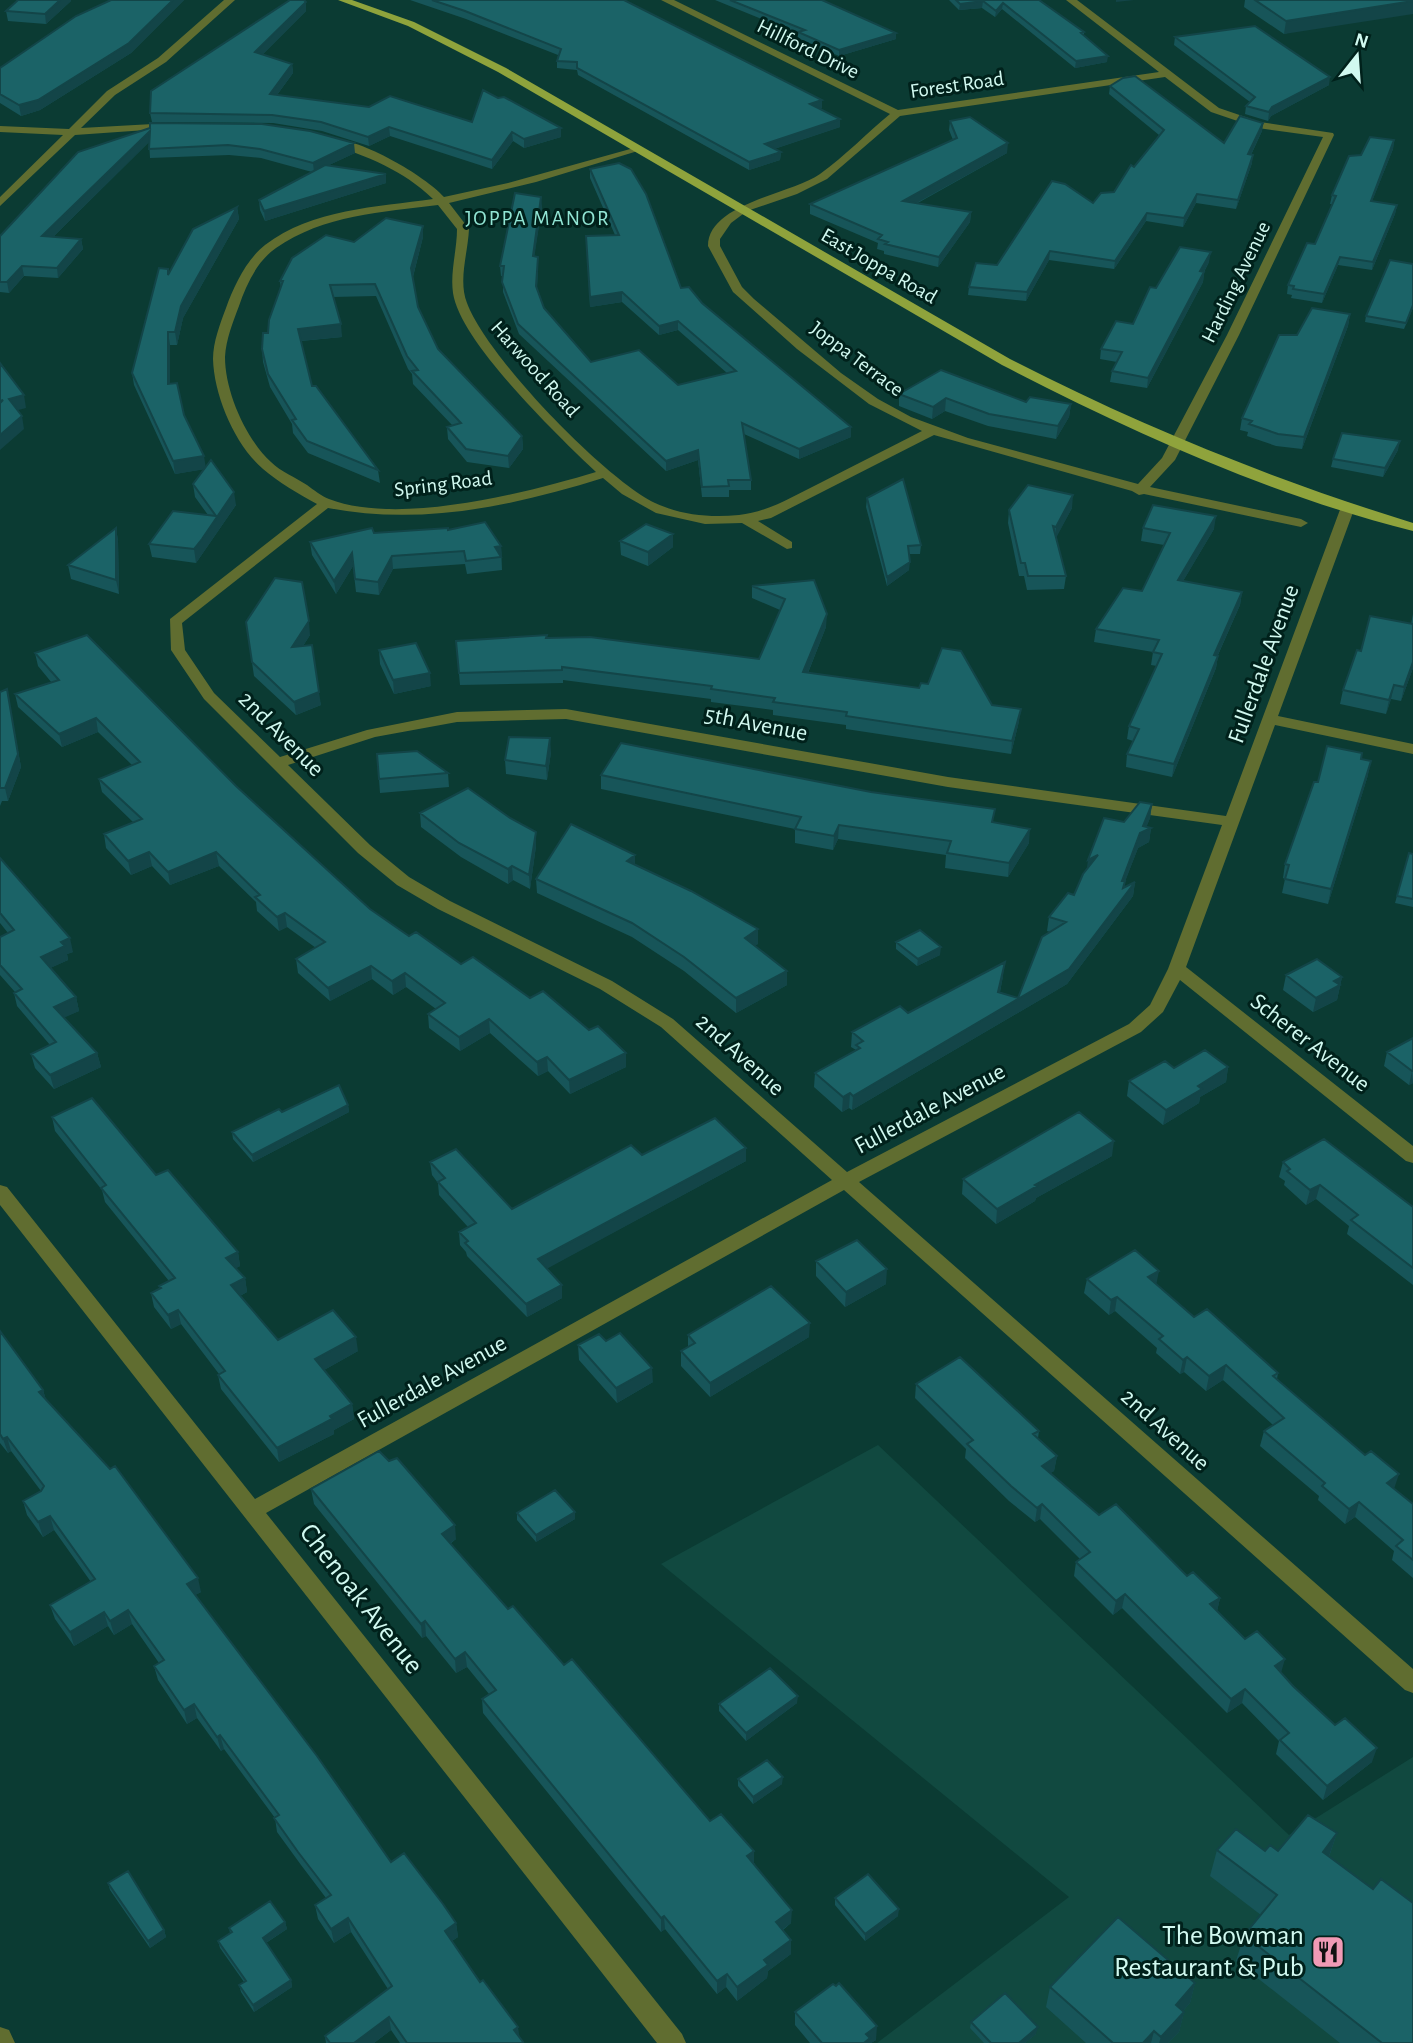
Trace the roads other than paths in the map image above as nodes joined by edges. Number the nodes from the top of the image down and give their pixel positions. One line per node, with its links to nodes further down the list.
1 (230, 0): 9 (street)
2 (343, 0): 11 (main road, East Joppa Road)
3 (666, 0): 6 (street, Hillford Drive)
4 (1071, 0): 5 (street)
5 (1164, 74): 6 (street, Forest Road); 16 (street, Harding Avenue)
6 (897, 113): 14 (street, Forest Road)
7 (187, 125): 9 (street)
8 (0, 130): 9 (street)
9 (71, 132): 13 (street)
10 (317, 138): 12 (street, Harwood Road)
11 (637, 148): 12 (street, Spring Road); 14 (main road, East Joppa Road)
12 (442, 201): 17 (street, Harwood Road); 19 (street, Spring Road)
13 (0, 203)
14 (743, 209): 15 (street, Joppa Terrace); 16 (main road, East Joppa Road)
15 (932, 431): 18 (street, Joppa Terrace); 21 (street)
16 (1174, 444): 18 (street); 20 (main road, East Joppa Road)
17 (605, 473): 19 (street, Spring Road); 21 (street)
18 (1139, 491): 22 (street, Joppa Terrace)
19 (326, 503): 27 (street, 2nd Avenue)
20 (1348, 507): 23 (main road, East Joppa Road); 25 (street, Fullerdale Avenue)
21 (747, 520): 24 (street)
22 (1301, 523)
23 (1413, 527)
24 (786, 545)
25 (1270, 719): 26 (street); 28 (street, Fullerdale Avenue)
26 (1413, 749)
27 (275, 764): 28 (street, 5th Avenue); 31 (street, 2nd Avenue)
28 (1232, 822): 29 (street, Fullerdale Avenue)
29 (1177, 969): 30 (street, Scherer Avenue); 31 (street, Fullerdale Avenue)
30 (1413, 1156)
31 (847, 1180): 33 (street, Fullerdale Avenue); 34 (street, 2nd Avenue)
32 (0, 1192): 33 (street, Chenoak Avenue)
33 (253, 1510): 35 (street, Chenoak Avenue)
34 (1413, 1683)
35 (673, 2043)

